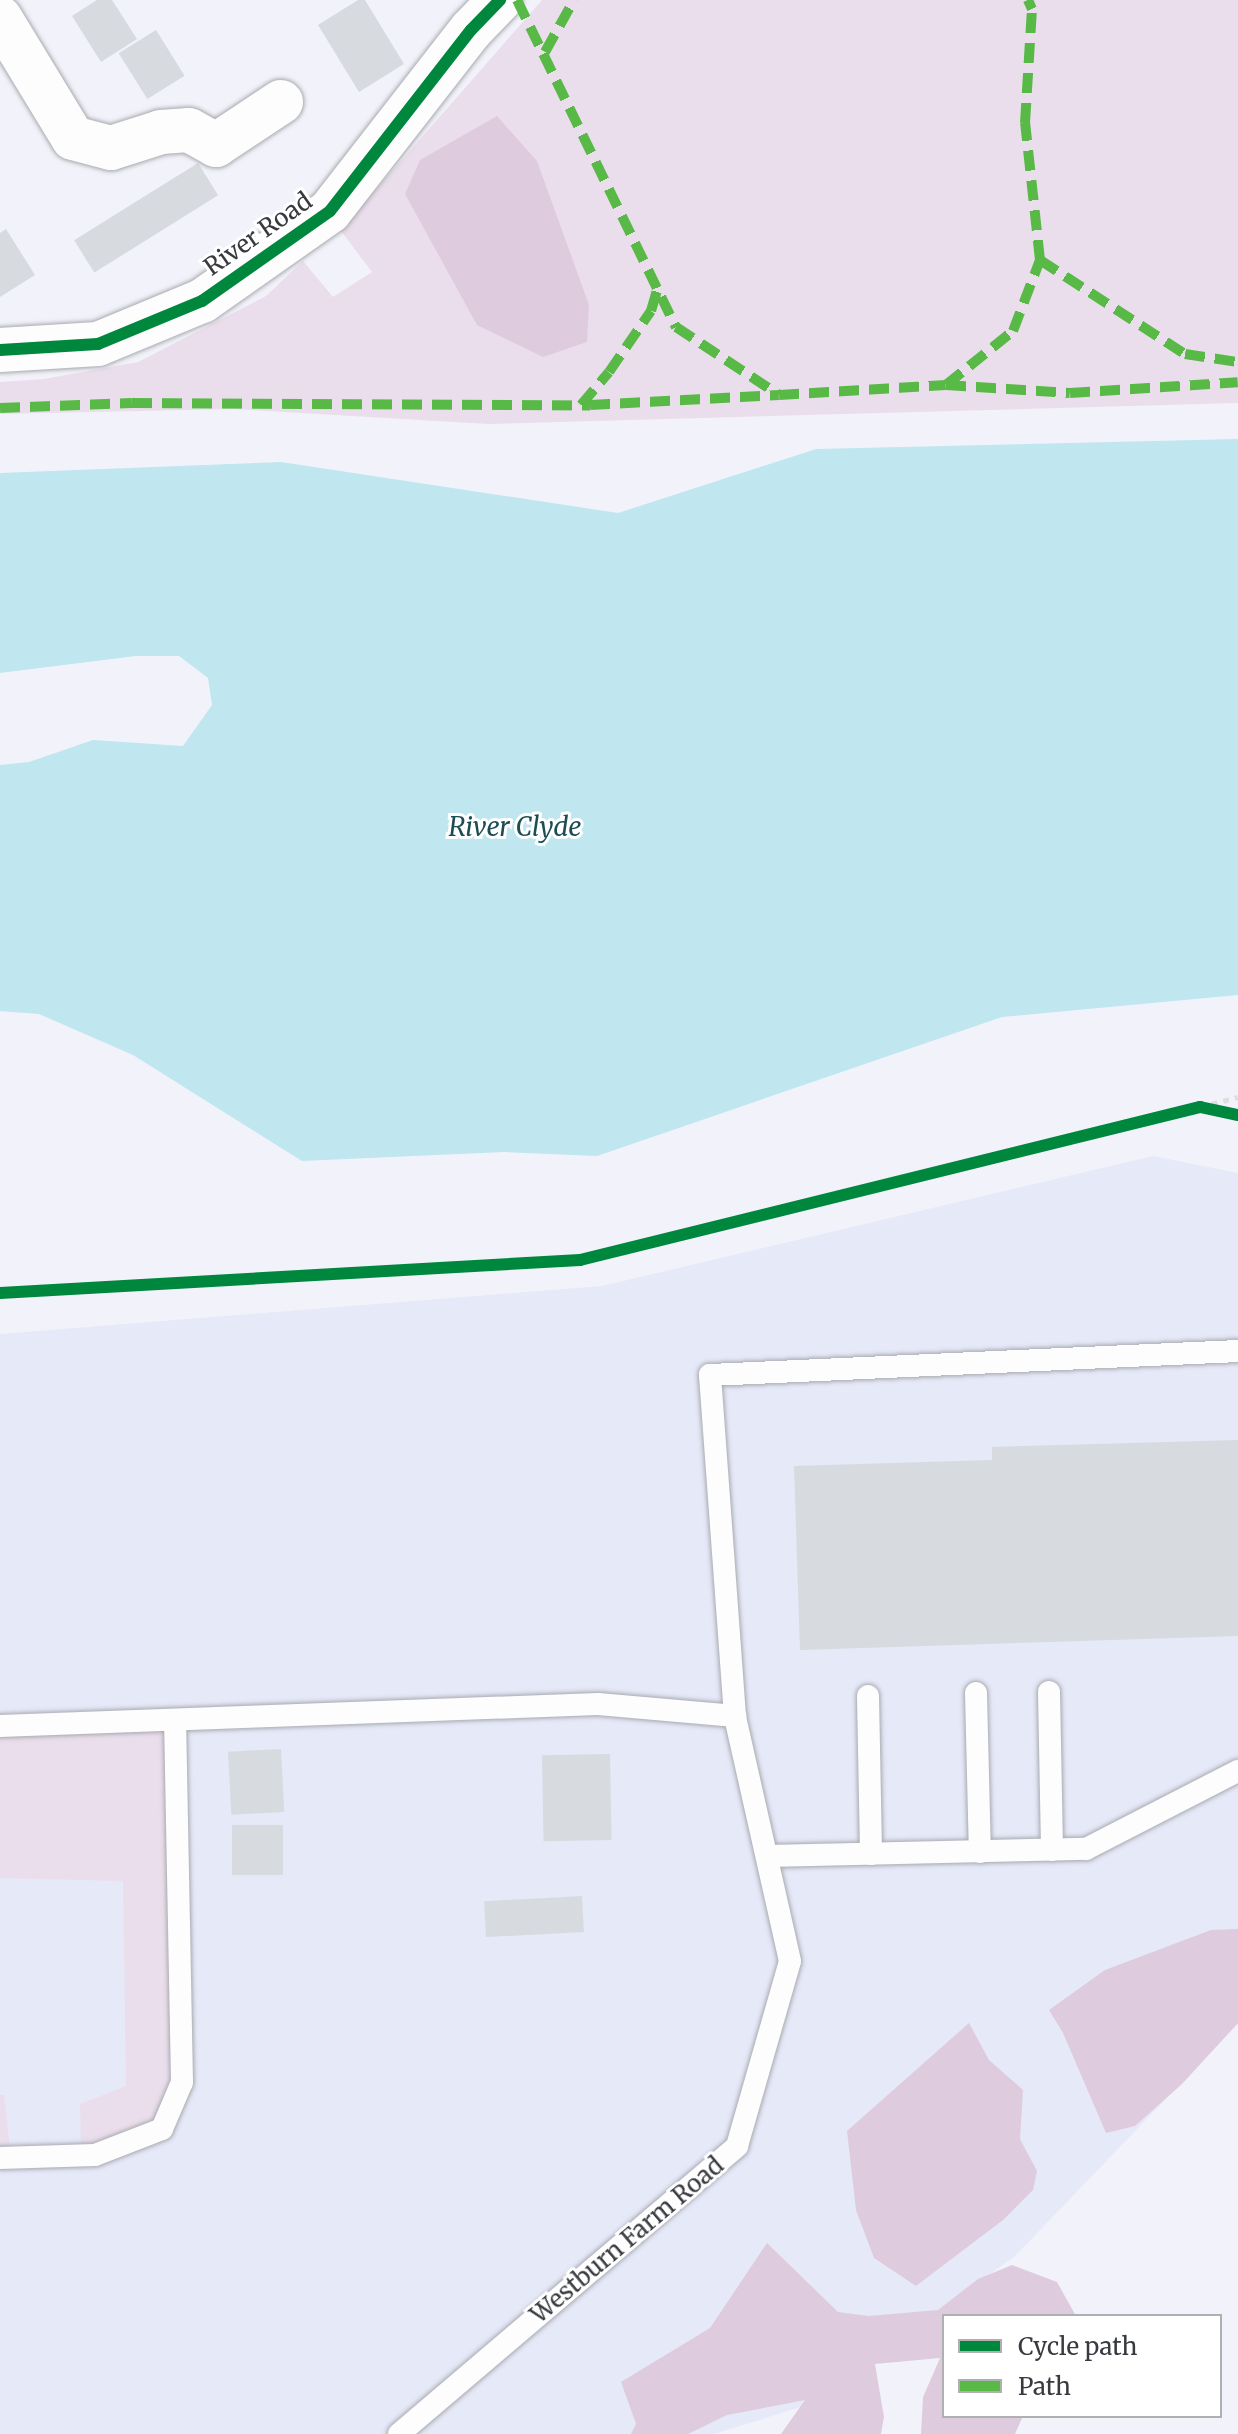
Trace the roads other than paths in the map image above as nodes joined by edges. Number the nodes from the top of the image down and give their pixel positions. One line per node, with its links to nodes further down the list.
1 (473, 10): 4 (street, River Road)
2 (0, 18): 3 (street)
3 (281, 102)
4 (0, 350)
5 (1238, 1351): 9 (lane, Westburn Farm Road)
6 (1049, 1692): 13 (lane)
7 (976, 1693): 14 (lane)
8 (868, 1696): 15 (lane)
9 (735, 1716): 10 (lane); 16 (lane, Westburn Farm Road)
10 (175, 1722): 11 (lane); 17 (lane)
11 (0, 1726)
12 (1238, 1771): 13 (lane)
13 (1052, 1850): 14 (lane)
14 (980, 1852): 15 (lane)
15 (871, 1854): 16 (lane)
16 (767, 1856): 18 (lane, Westburn Farm Road)
17 (0, 2158)
18 (399, 2434)

